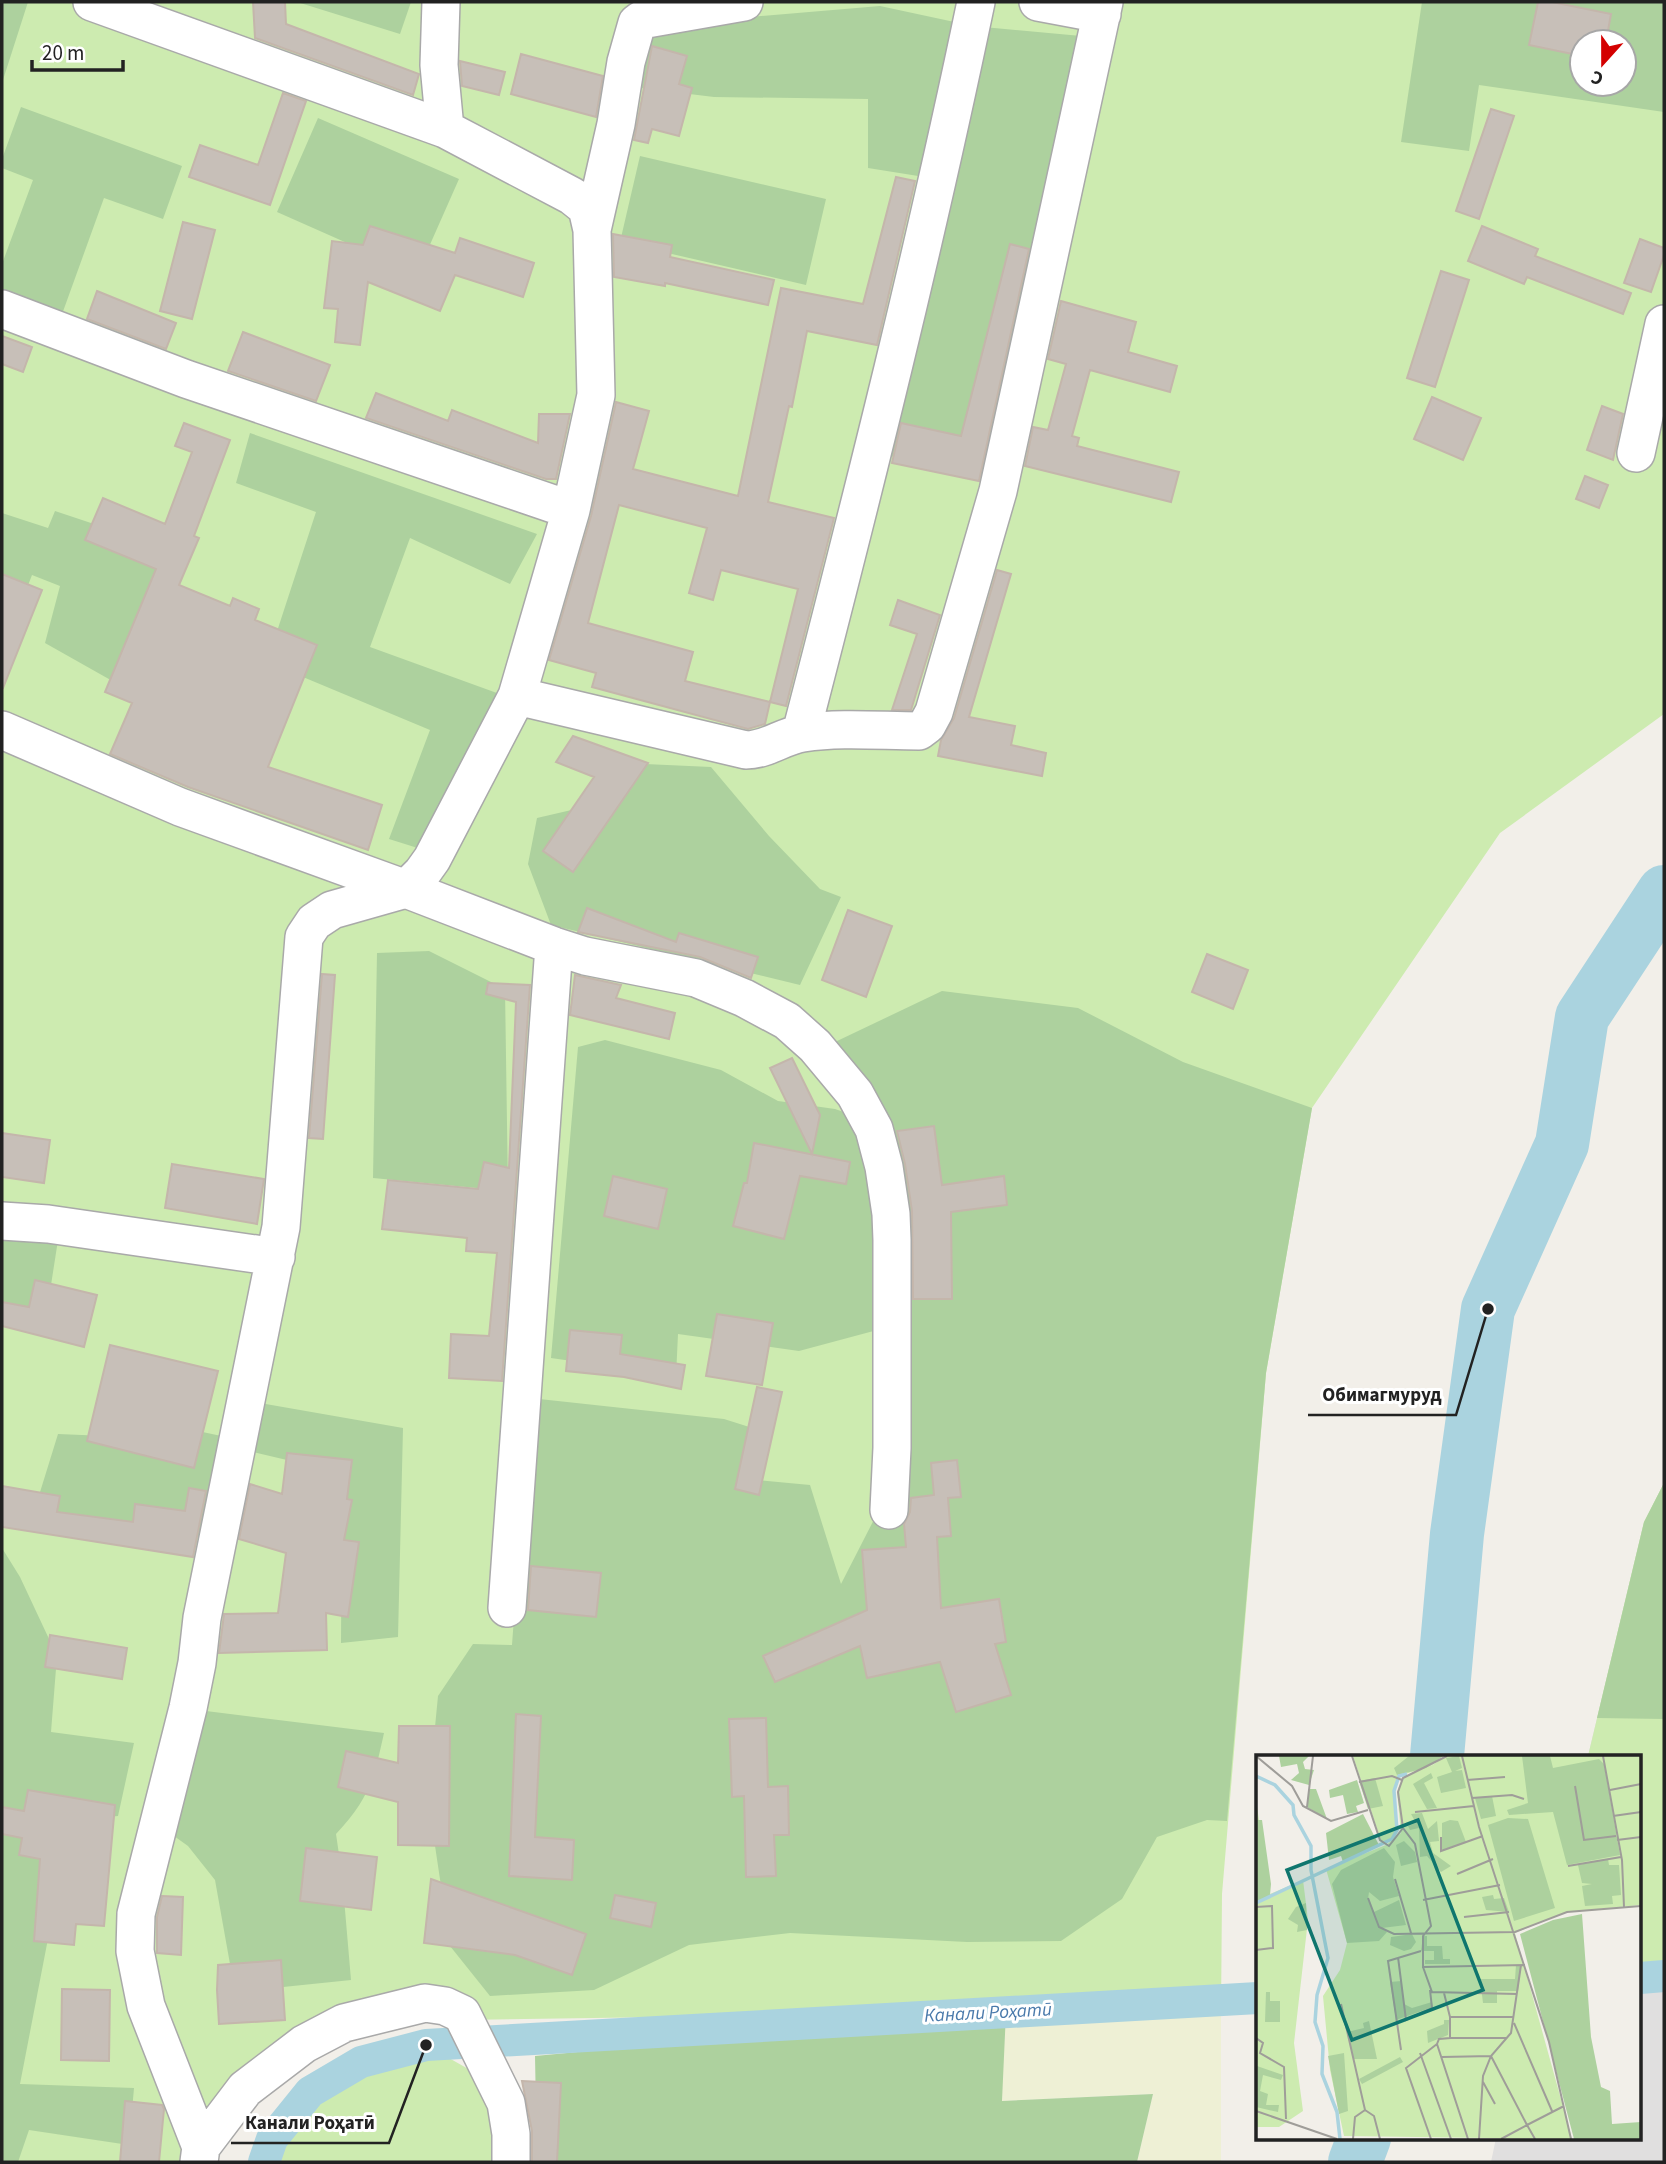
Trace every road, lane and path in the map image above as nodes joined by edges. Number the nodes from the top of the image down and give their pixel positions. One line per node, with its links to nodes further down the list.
1 (92, 2): 7 (street)
2 (441, 2): 7 (street)
3 (744, 2): 8 (street)
4 (976, 2): 15 (street)
5 (1038, 2): 6 (street)
6 (1103, 8): 15 (street)
7 (445, 129): 8 (street)
8 (592, 230): 12 (street)
9 (2, 309): 12 (street)
10 (1664, 324): 11 (street)
11 (1636, 453)
12 (571, 510): 13 (street)
13 (517, 696): 15 (street); 16 (street)
14 (2, 730): 16 (street)
15 (802, 733)
16 (406, 889): 17 (street); 19 (street)
17 (554, 946): 20 (street); 21 (street)
18 (2, 1221): 19 (street)
19 (276, 1257): 22 (street)
20 (889, 1510)
21 (507, 1608)
22 (200, 2155): 23 (street)
23 (511, 2162)

